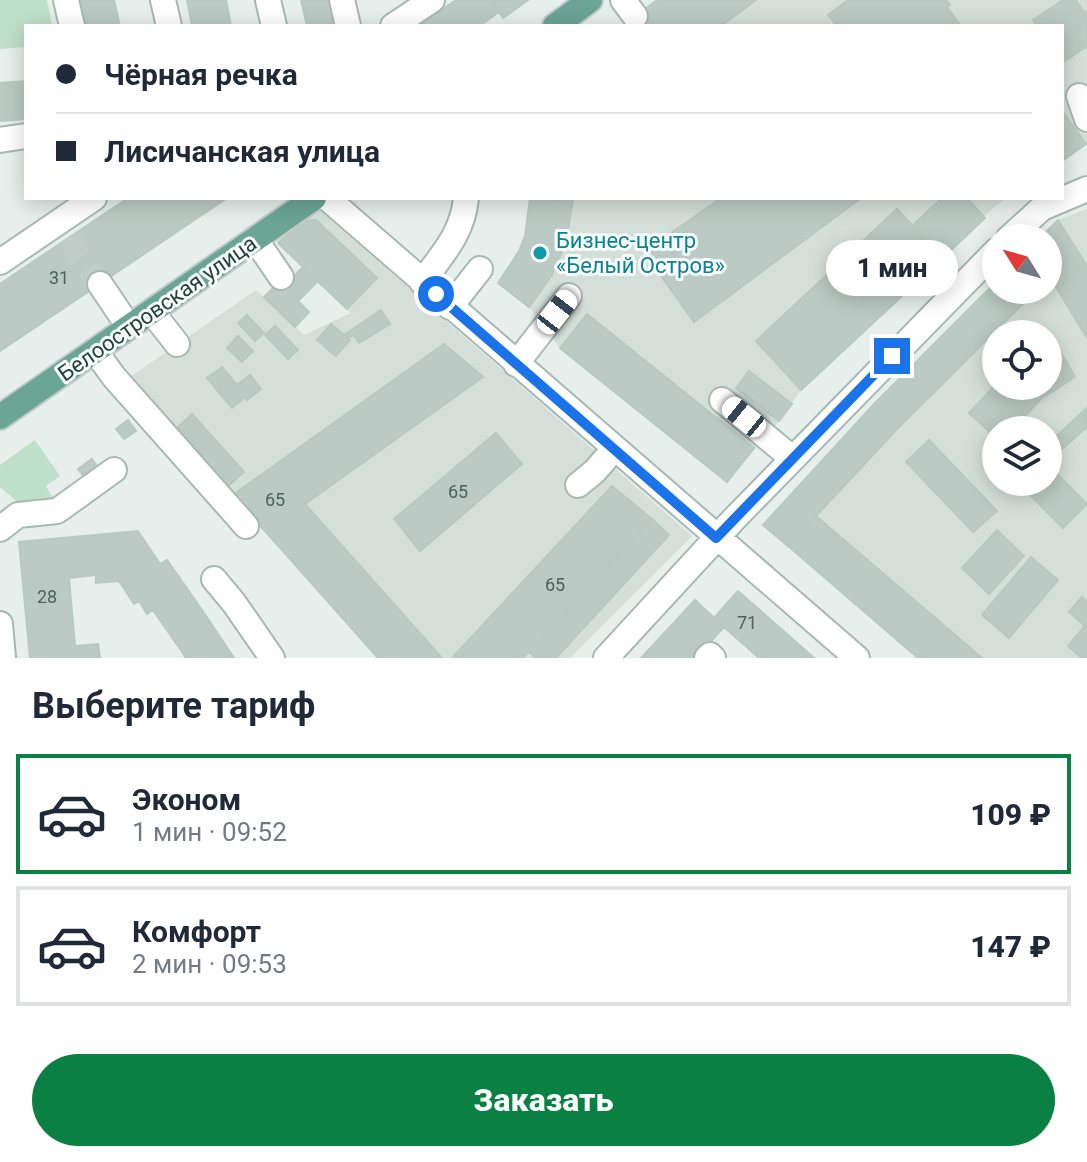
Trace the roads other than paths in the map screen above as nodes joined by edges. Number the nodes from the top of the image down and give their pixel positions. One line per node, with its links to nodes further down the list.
1 (66, 0): 7 (street)
2 (163, 0): 8 (street)
3 (268, 0): 9 (street)
4 (342, 0): 10 (street)
5 (432, 0): 11 (street)
6 (588, 1): 12 (main road)
7 (72, 24)
8 (169, 24)
9 (274, 24)
10 (348, 24)
11 (396, 24)
12 (558, 24)
13 (24, 136): 14 (street)
14 (0, 140)
15 (1087, 189): 16 (street)
16 (1064, 199)
17 (92, 200): 24 (street)
18 (311, 200): 23 (main road, Белоостровская улица)
19 (329, 200): 28 (street)
20 (466, 200): 28 (street)
21 (1061, 200): 22 (street)
22 (1024, 224)
23 (255, 239): 27 (street); 32 (main road, Белоостровская улица)
24 (0, 262)
25 (982, 265): 40 (street)
26 (480, 269): 31 (street)
27 (281, 277)
28 (422, 282): 31 (street)
29 (100, 284): 33 (street)
30 (569, 296): 36 (street)
31 (450, 307): 36 (street)
32 (152, 312): 33 (main road, Белоостровская улица); 34 (street)
33 (129, 327): 35 (main road, Белоостровская улица)
34 (177, 344)
35 (95, 351): 38 (main road, Белоостровская улица); 44 (street)
36 (516, 364): 39 (street)
37 (722, 400): 40 (street)
38 (0, 417)
39 (614, 449): 42 (street); 45 (street)
40 (792, 458): 45 (street)
41 (114, 470): 43 (street)
42 (578, 485)
43 (6, 514)
44 (246, 526)
45 (716, 538): 50 (street); 51 (street)
46 (214, 579): 49 (street)
47 (0, 624): 48 (street)
48 (3, 658)
49 (272, 658)
50 (606, 658)
51 (857, 658)

